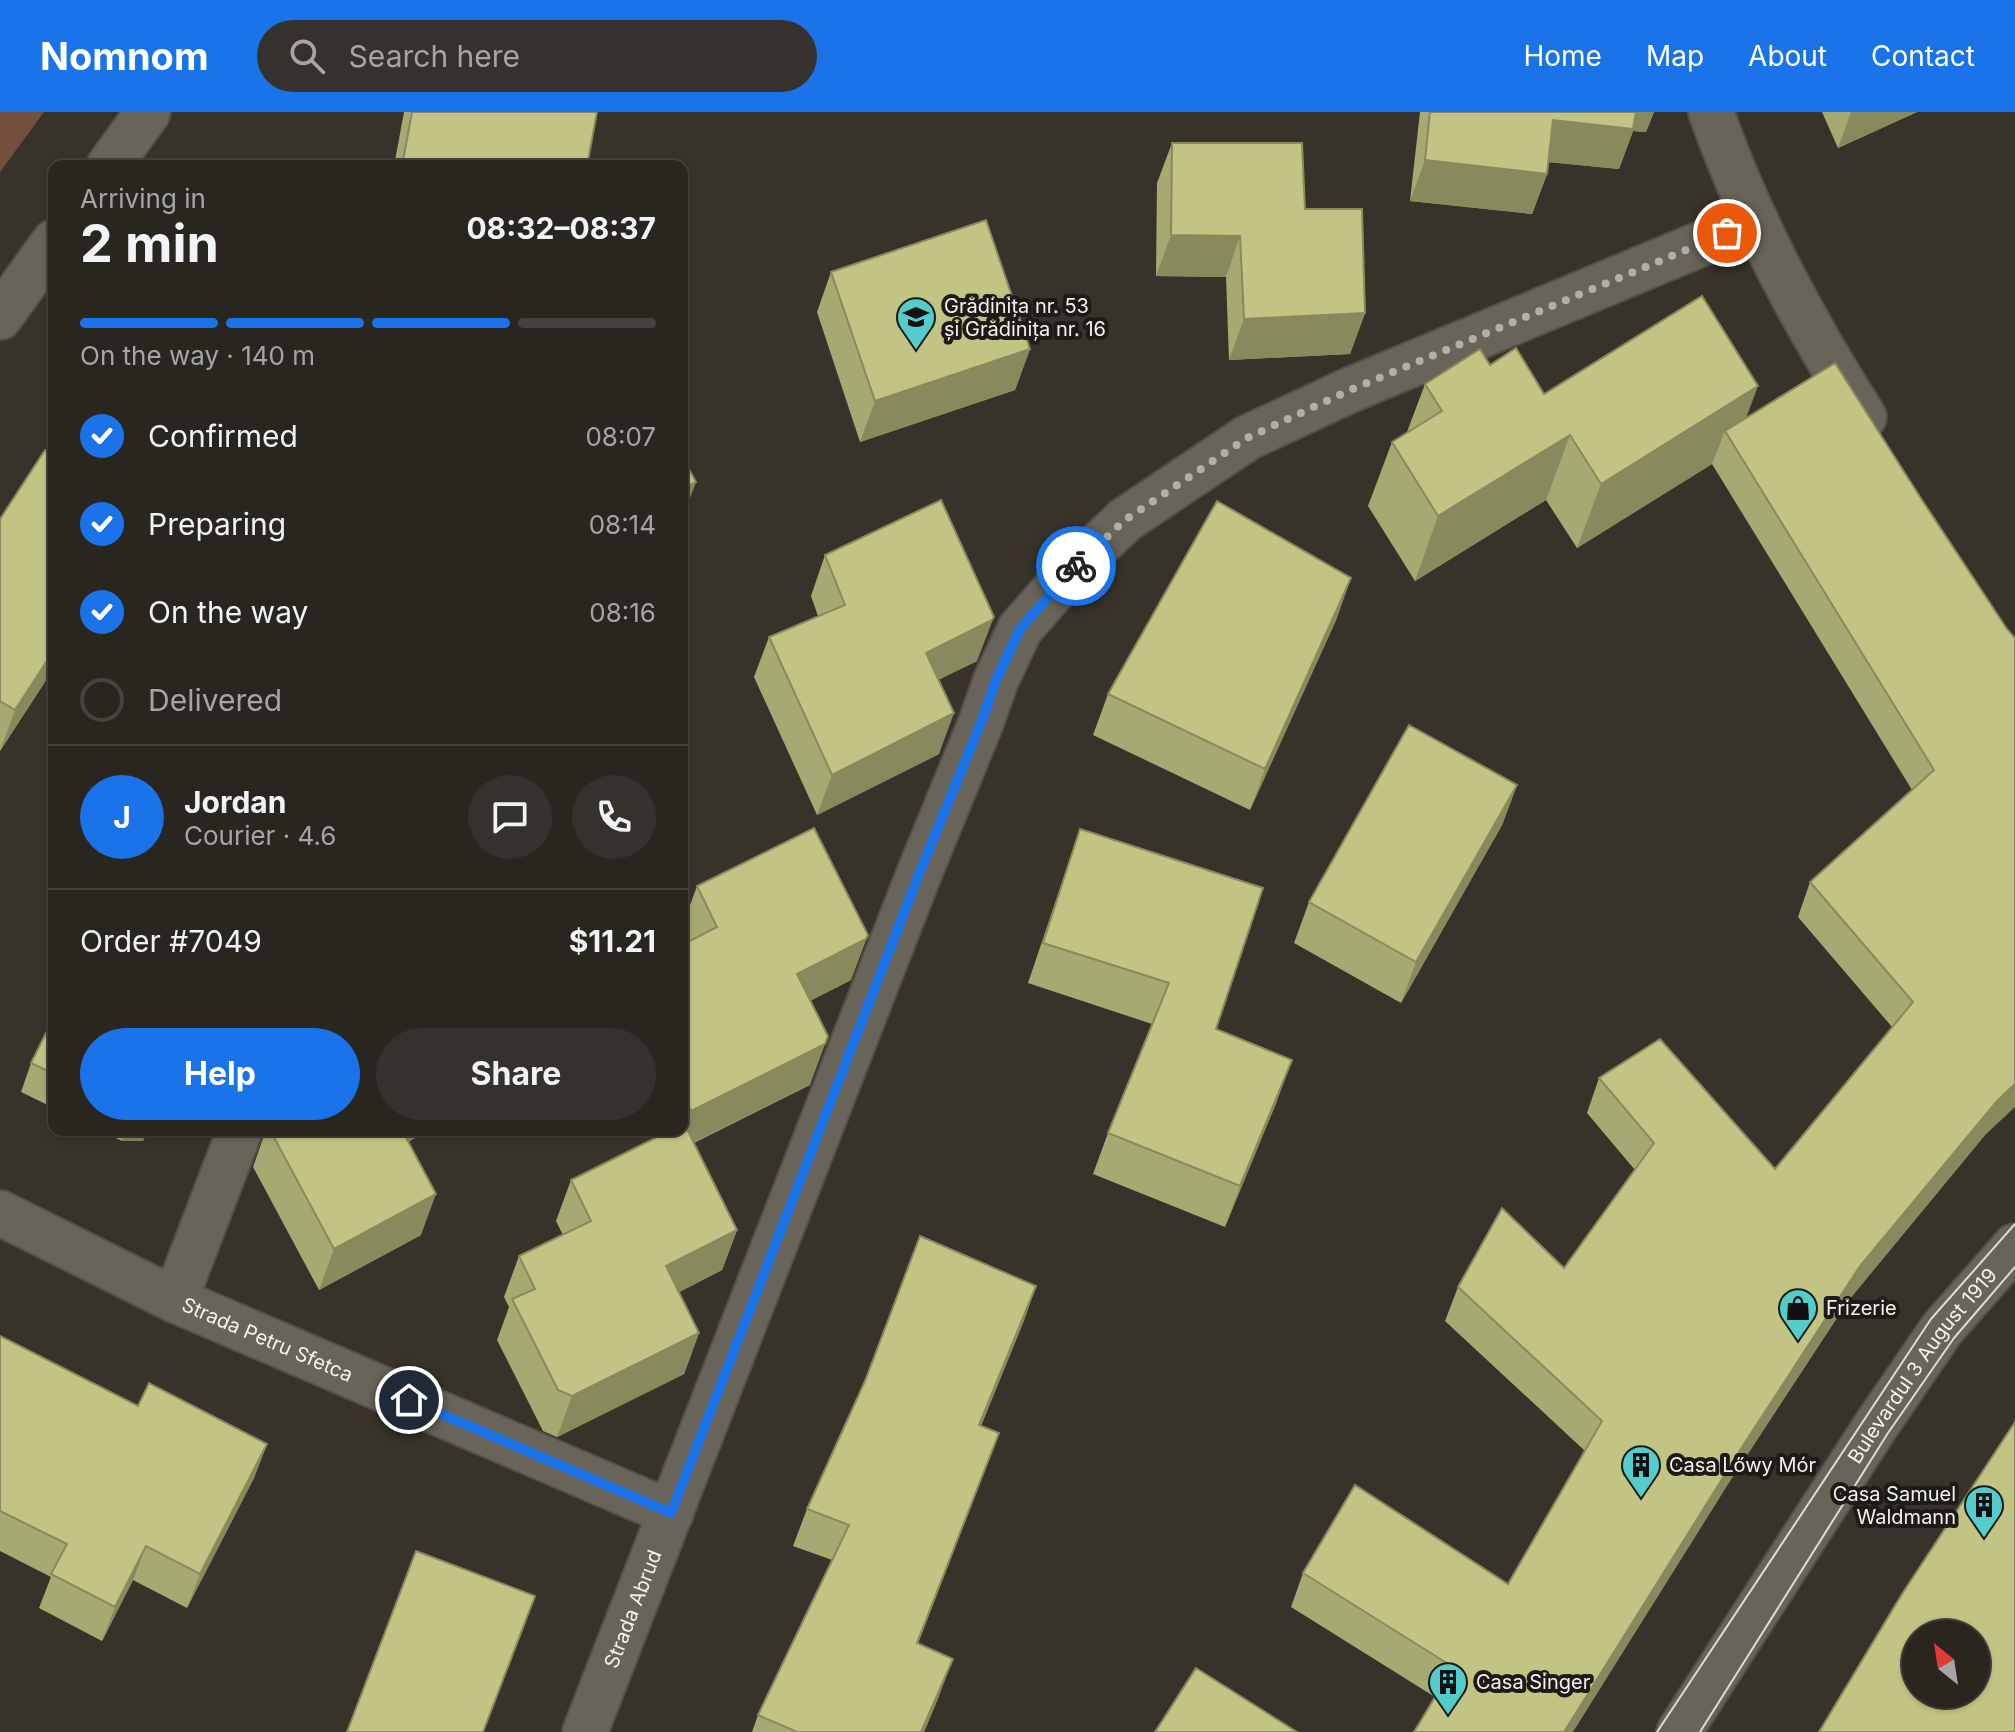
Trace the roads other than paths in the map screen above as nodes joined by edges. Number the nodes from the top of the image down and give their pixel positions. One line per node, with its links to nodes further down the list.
1 (148, 112): 3 (street)
2 (1711, 112): 4 (street)
3 (113, 160)
4 (1756, 221): 7 (street); 12 (street, Strada Abrud)
5 (48, 250): 6 (street)
6 (0, 317)
7 (1882, 445)
8 (238, 1136): 11 (street)
9 (0, 1213): 11 (street, Strada Petru Sfetca)
10 (2015, 1246): 14 (street, Bulevardul 3 August 1919)
11 (175, 1300): 12 (street, Strada Petru Sfetca)
12 (671, 1513): 13 (street, Strada Abrud)
13 (585, 1732)
14 (1679, 1732)

